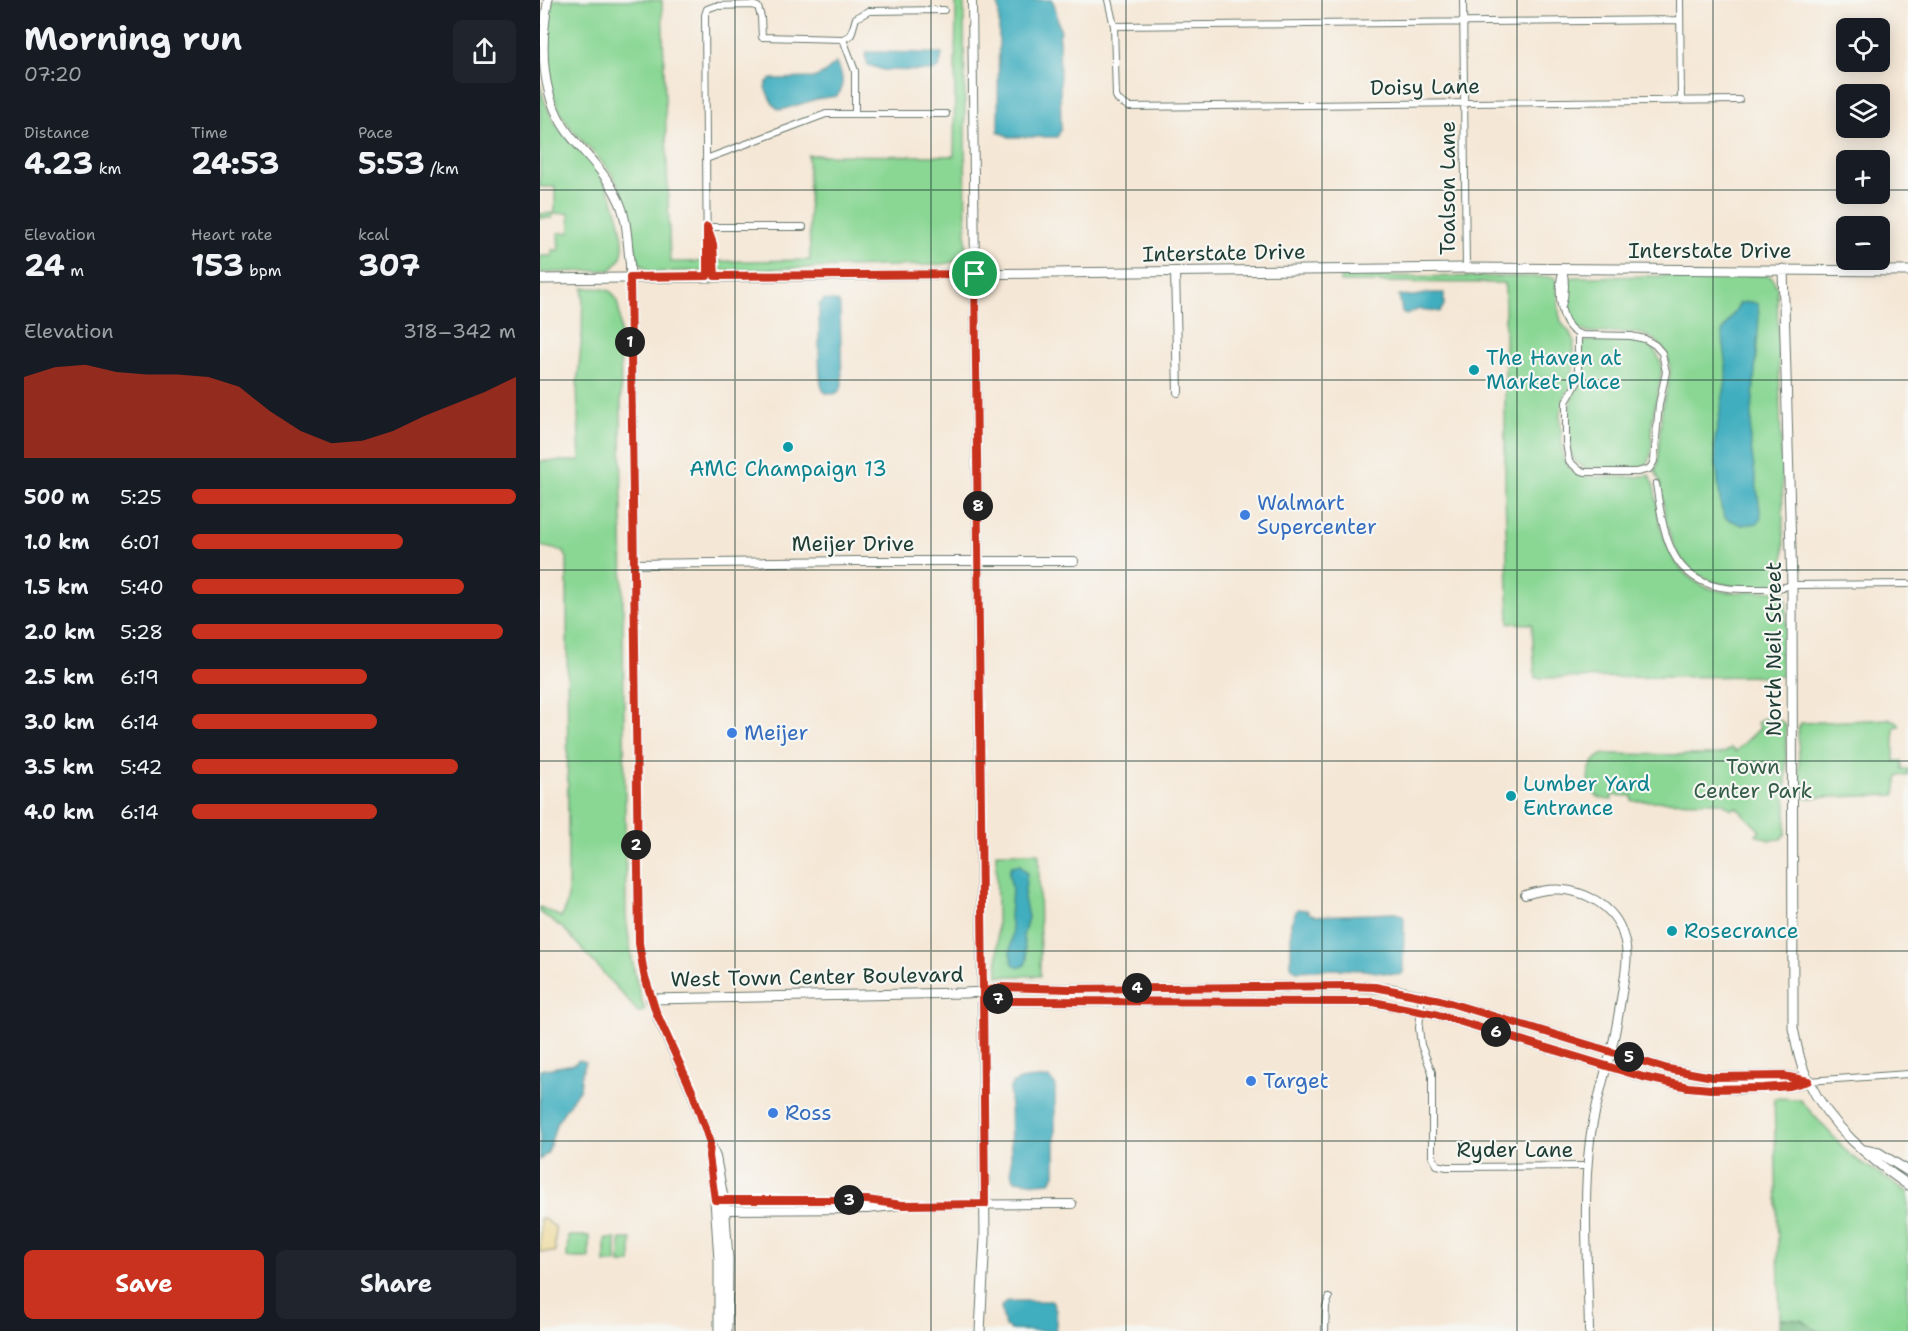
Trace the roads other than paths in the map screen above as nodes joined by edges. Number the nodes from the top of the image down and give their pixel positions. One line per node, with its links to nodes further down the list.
1 (548, 0): 26 (street)
2 (972, 0): 24 (street)
3 (1108, 0): 9 (street)
4 (1463, 0): 8 (street, Toalson Lane)
5 (1680, 0): 7 (street)
6 (944, 10): 10 (street)
7 (1680, 20): 8 (street); 12 (street)
8 (1464, 22): 9 (street); 13 (street, Toalson Lane)
9 (1114, 26): 13 (street, Doisy Lane)
10 (843, 39): 14 (street); 16 (street)
11 (1739, 100): 12 (street, Doisy Lane)
12 (1681, 101): 13 (street, Doisy Lane)
13 (1464, 104): 19 (street, Toalson Lane)
14 (855, 114): 15 (street); 16 (street)
15 (946, 114)
16 (706, 159): 17 (street)
17 (707, 227): 18 (street); 25 (street)
18 (802, 227)
19 (1466, 268): 20 (main road, Interstate Drive); 22 (main road, Interstate Drive)
20 (1563, 269): 21 (main road, Interstate Drive); 28 (street)
21 (1783, 269): 23 (main road, Interstate Drive); 35 (main road, North Neil Street)
22 (1175, 271): 24 (main road, Interstate Drive); 29 (street)
23 (1908, 271)
24 (975, 274): 25 (main road, Interstate Drive); 31 (main road)
25 (711, 276): 26 (main road, Interstate Drive)
26 (630, 277): 27 (main road, Interstate Drive); 33 (street)
27 (540, 279)
28 (1578, 334): 28 (street)
29 (1178, 392)
30 (1656, 484): 35 (street)
31 (978, 561): 32 (street, Meijer Drive); 33 (street, Meijer Drive); 37 (main road)
32 (1074, 561)
33 (633, 564): 39 (street)
34 (1908, 584): 35 (street)
35 (1792, 585): 44 (main road, North Neil Street)
36 (1525, 895): 41 (street)
37 (983, 992): 38 (main road, West Town Center Boulevard); 39 (main road, West Town Center Boulevard); 40 (main road, West Town Center Boulevard); 50 (main road)
38 (1422, 995): 40 (street, Ryder Lane); 41 (main road, West Town Center Boulevard)
39 (651, 999): 52 (street)
40 (1422, 1011): 42 (main road, West Town Center Boulevard); 46 (street, Ryder Lane)
41 (1611, 1051): 42 (street); 44 (main road, West Town Center Boulevard)
42 (1606, 1066): 44 (main road, West Town Center Boulevard); 46 (street)
43 (1908, 1074): 44 (street, West Town Center Boulevard)
44 (1808, 1081): 45 (main road, North Neil Street)
45 (1864, 1150): 47 (main road, North Neil Street); 48 (main road, North Neil Street)
46 (1588, 1166): 60 (street)
47 (1908, 1171)
48 (1908, 1185)
49 (784, 1200): 52 (street); 53 (street); 54 (street)
50 (985, 1204): 51 (street); 53 (street); 58 (main road)
51 (1072, 1204)
52 (720, 1205): 54 (street); 56 (main road); 57 (main road)
53 (902, 1205): 54 (street)
54 (784, 1210)
55 (1329, 1298): 59 (street)
56 (719, 1331)
57 (727, 1331)
58 (980, 1331)
59 (1325, 1331)
60 (1589, 1331)

